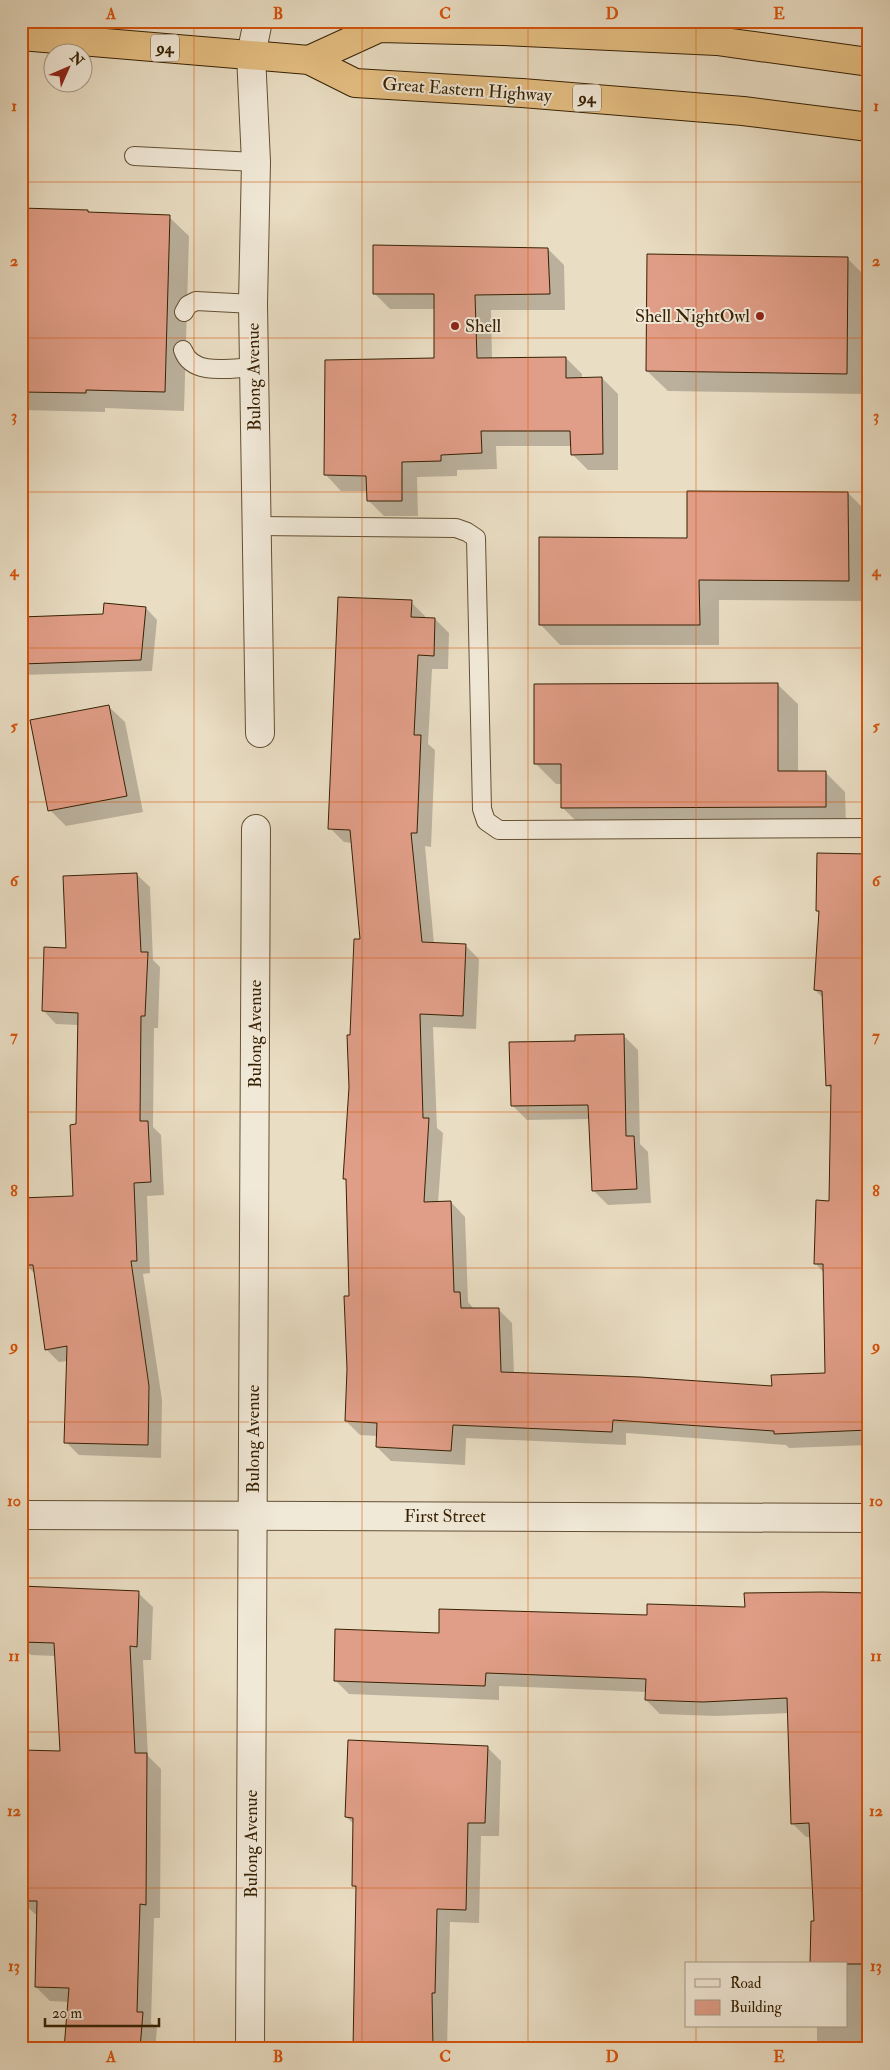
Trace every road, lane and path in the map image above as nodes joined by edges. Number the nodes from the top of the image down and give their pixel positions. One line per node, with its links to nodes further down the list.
1 (258, 21): 3 (street, Bulong Avenue)
2 (21, 36): 3 (highway, Great Eastern Highway / 94)
3 (251, 55): 4 (highway, Great Eastern Highway / 94); 8 (street, Bulong Avenue)
4 (310, 60): 5 (highway, Great Eastern Highway / 94); 6 (highway, Great Eastern Highway / 94)
5 (869, 62)
6 (869, 127)
7 (134, 156): 8 (lane)
8 (256, 162): 9 (street, Bulong Avenue)
9 (253, 304): 10 (lane); 12 (street, Bulong Avenue)
10 (184, 312)
11 (183, 350): 12 (lane)
12 (254, 367): 13 (street, Bulong Avenue)
13 (257, 526): 14 (street, Bulong Avenue); 15 (lane)
14 (260, 733)
15 (869, 828)
16 (256, 829): 18 (street, Bulong Avenue)
17 (21, 1515): 18 (street, First Street)
18 (253, 1515): 19 (street, First Street); 20 (street, Bulong Avenue)
19 (869, 1518)
20 (250, 2049)

